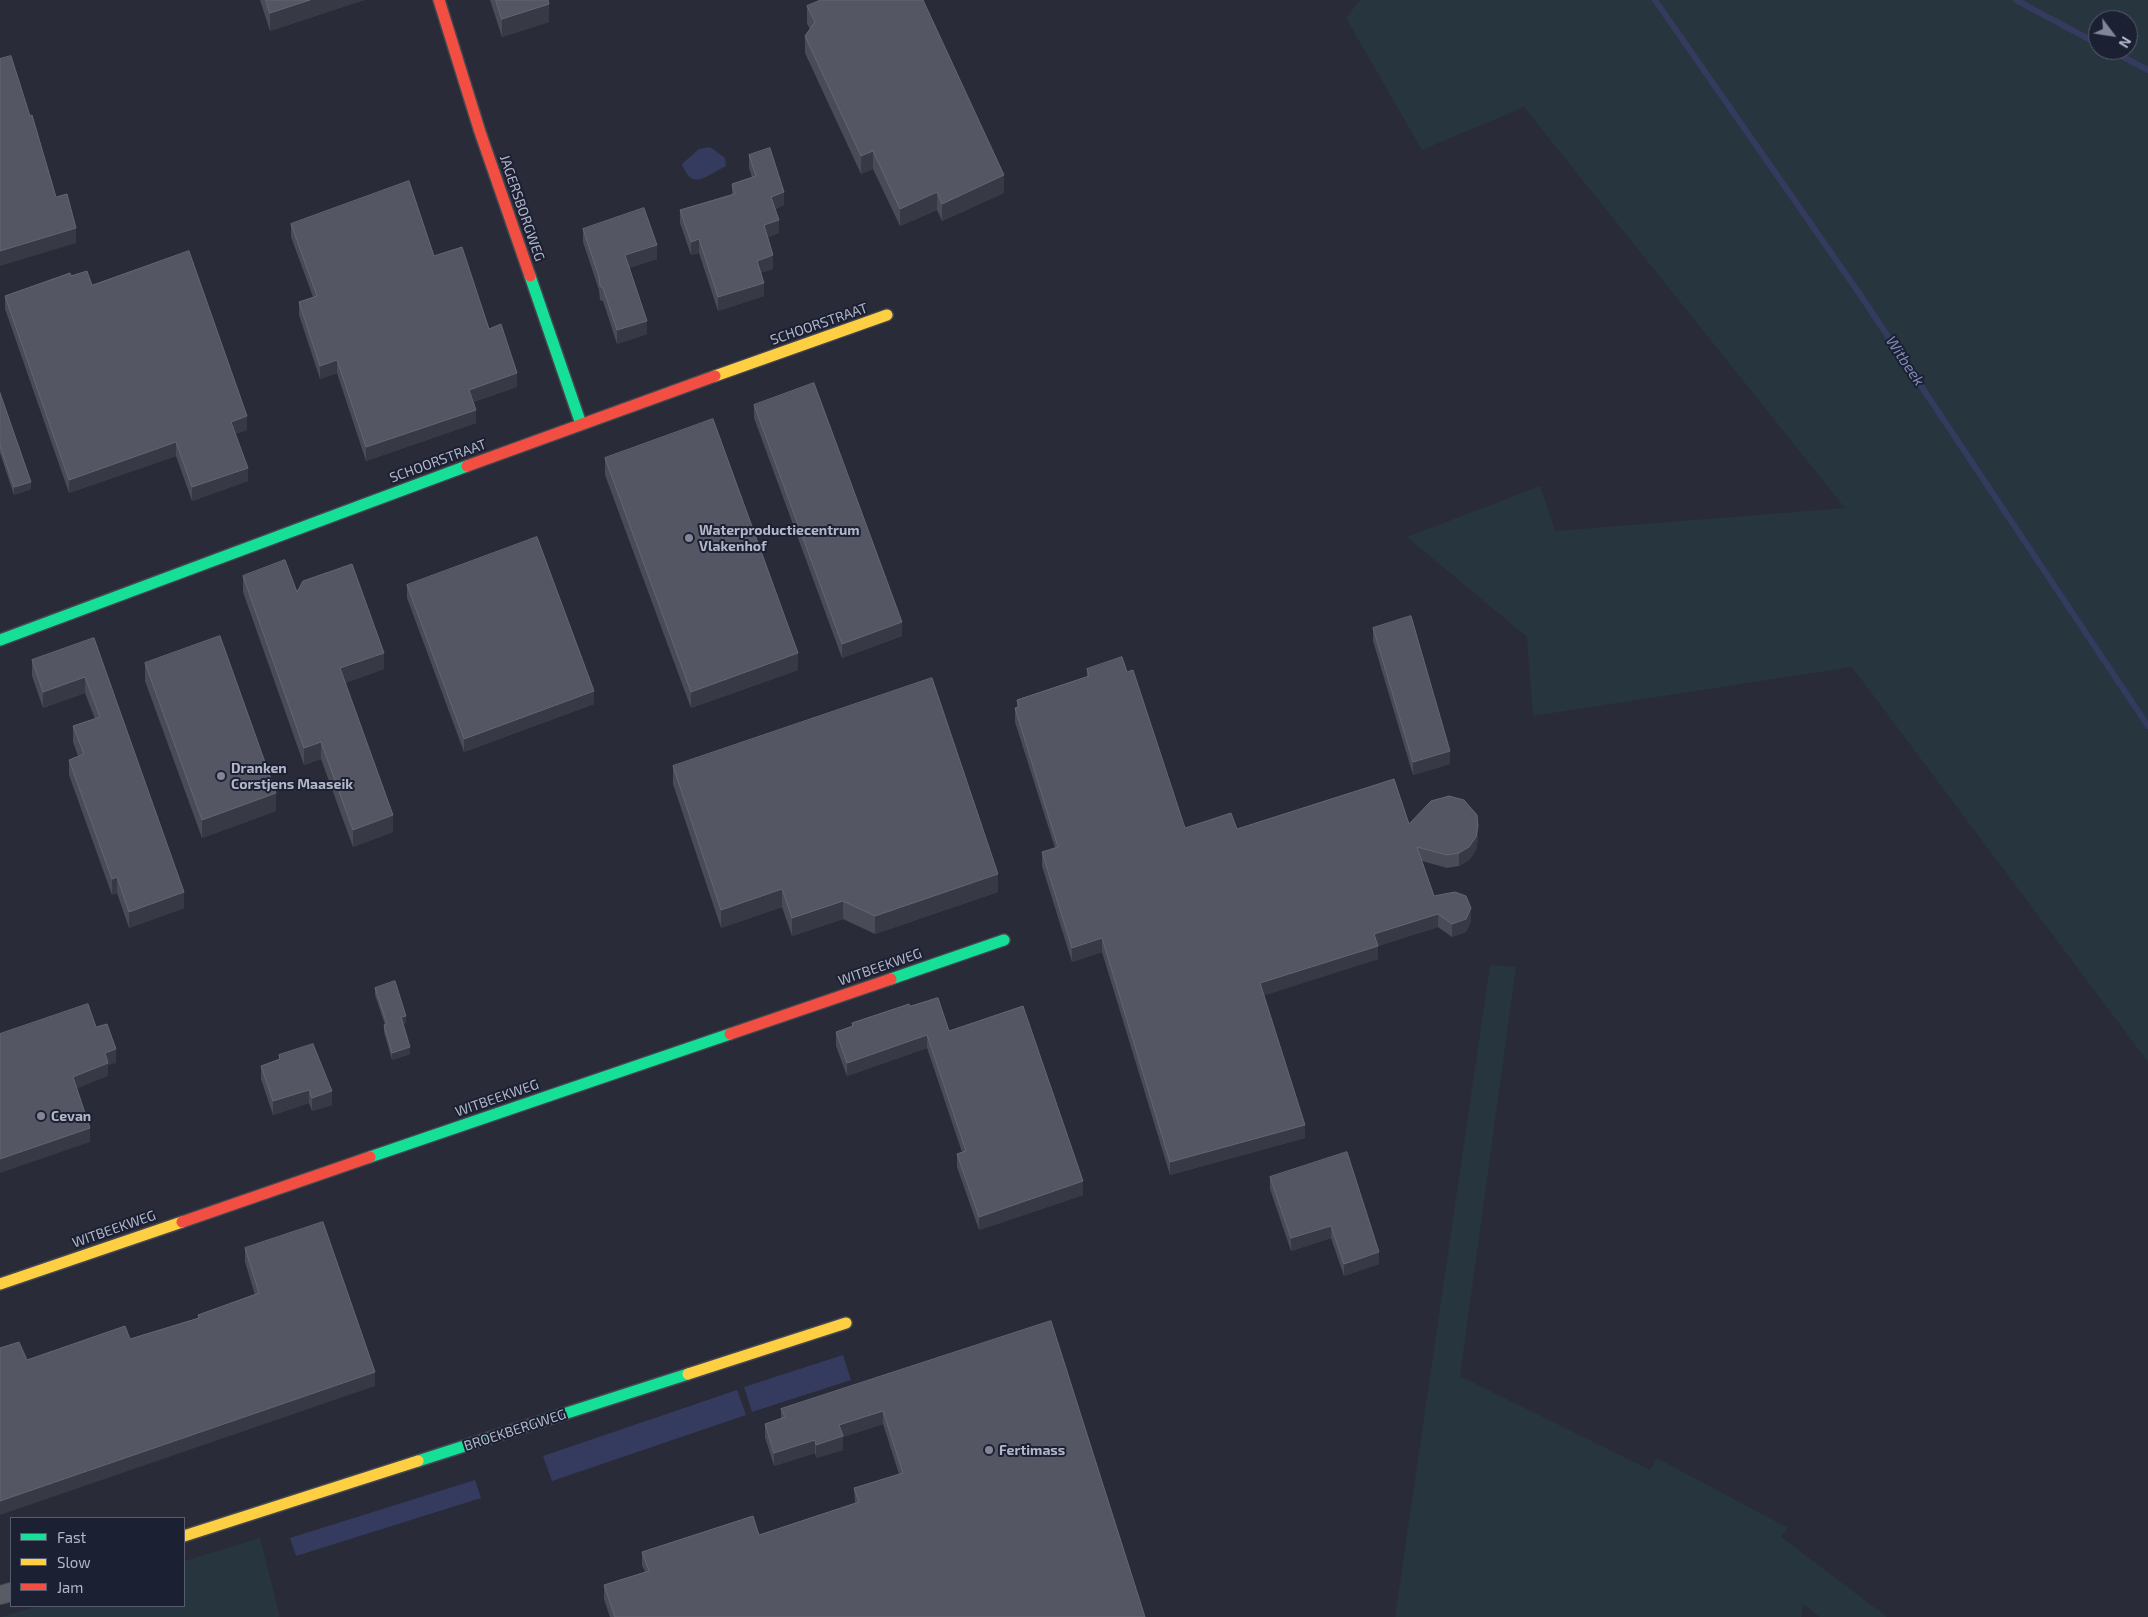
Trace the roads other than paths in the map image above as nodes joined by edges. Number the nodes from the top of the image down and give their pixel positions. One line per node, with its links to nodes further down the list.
1 (439, 0): 3 (street, JAGERSBORGWEG)
2 (888, 315): 3 (street, SCHOORSTRAAT)
3 (580, 424): 4 (street, SCHOORSTRAAT)
4 (0, 640)
5 (1004, 940): 6 (street, WITBEEKWEG)
6 (0, 1284)
7 (846, 1323): 8 (street, BROEKBERGWEG)
8 (185, 1536)

